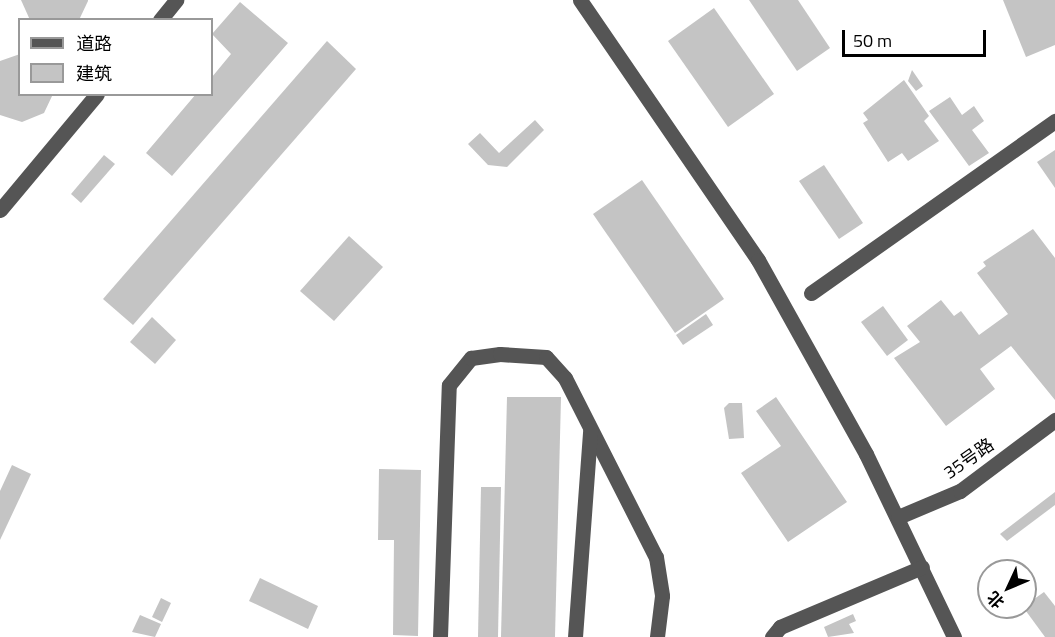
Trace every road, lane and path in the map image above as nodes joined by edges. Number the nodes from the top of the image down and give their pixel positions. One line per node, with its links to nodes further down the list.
1 (176, 0): 3 (street)
2 (580, 0): 10 (street)
3 (162, 18)
4 (95, 96): 6 (street)
5 (1055, 121): 7 (street)
6 (0, 210)
7 (811, 293)
8 (1055, 420): 10 (street, 35号路)
9 (590, 429): 12 (street); 13 (street); 14 (street)
10 (898, 518): 11 (street)
11 (922, 567): 15 (street); 16 (street)
12 (440, 637)
13 (575, 637)
14 (657, 637)
15 (772, 637)
16 (954, 637)

